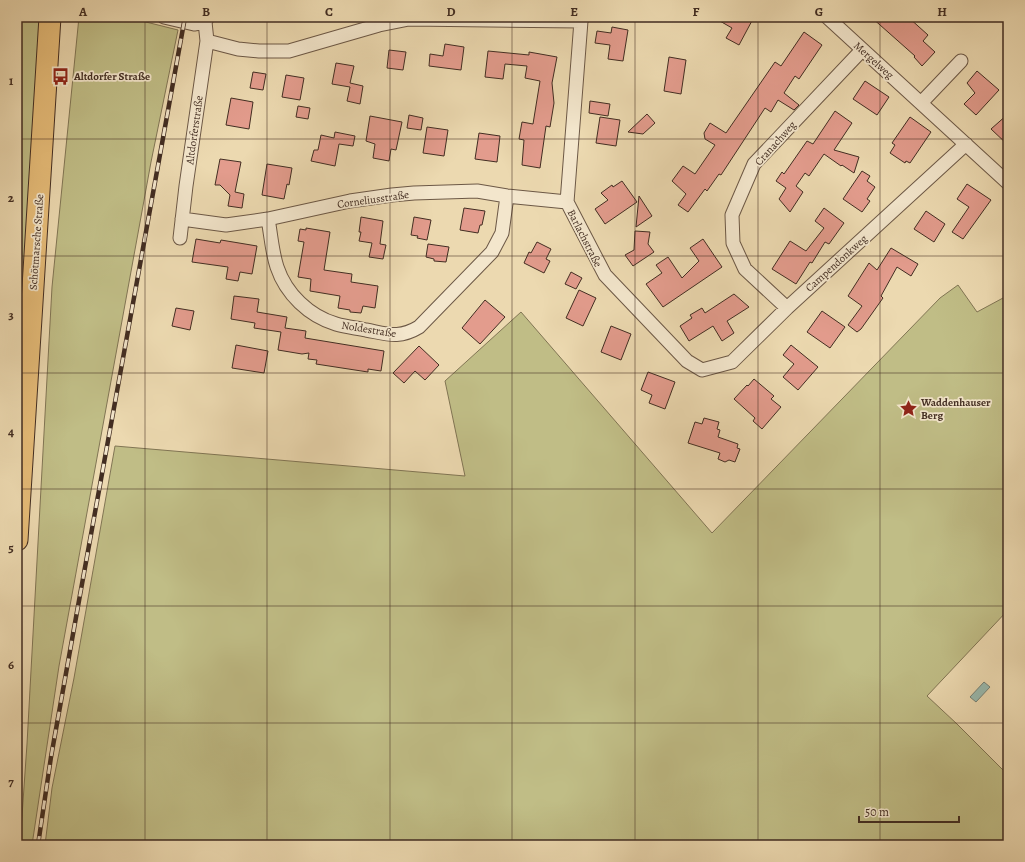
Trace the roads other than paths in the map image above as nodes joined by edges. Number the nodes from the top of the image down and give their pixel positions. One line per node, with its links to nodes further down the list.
1 (50, 17): 19 (main road, Schötmarsche Straße)
2 (164, 17): 4 (street, Altdorferstraße)
3 (827, 17): 7 (street, Mergelweg)
4 (206, 19): 6 (street, Altdorferstraße)
5 (582, 19): 6 (street); 13 (street, Barlachstraße)
6 (207, 41): 15 (street, Altdorferstraße)
7 (862, 50): 9 (street, Mergelweg); 17 (street, Cranachweg)
8 (961, 61): 9 (street)
9 (921, 103): 10 (street, Mergelweg)
10 (966, 144): 11 (street, Mergelweg); 17 (street, Campendonkweg)
11 (1008, 183)
12 (507, 196): 13 (street, Corneliusstraße); 14 (street, Corneliusstraße); 14 (street, Noldestraße)
13 (567, 202): 18 (street, Barlachstraße)
14 (268, 219): 15 (street, Corneliusstraße)
15 (182, 220): 16 (street, Altdorferstraße)
16 (180, 238)
17 (787, 308): 18 (street, Campendonkweg)
18 (702, 370)
19 (22, 384): 20 (main road, Schötmarsche Straße)
20 (17, 540)

